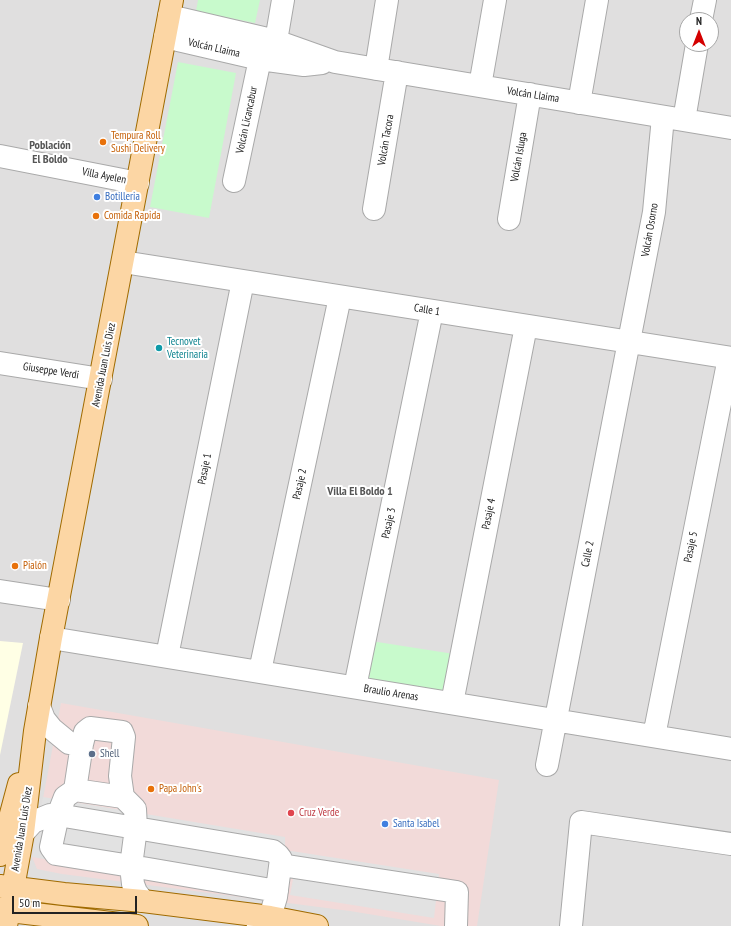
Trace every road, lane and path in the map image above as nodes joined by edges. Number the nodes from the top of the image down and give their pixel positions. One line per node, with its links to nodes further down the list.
1 (283, 0): 8 (street)
2 (387, 0): 12 (street)
3 (495, 0): 14 (street)
4 (596, 0): 16 (street)
5 (705, 0): 6 (street)
6 (703, 12)
7 (169, 18): 8 (street, Volcán Llaima); 10 (street, Volcán Llaima); 22 (main road, Avenida Juan Luis Diez)
8 (276, 41): 11 (street, Volcán Llaima)
9 (696, 52): 18 (street)
10 (260, 59): 11 (street, Volcán Llaima); 21 (street, Volcán Licancabur)
11 (336, 62): 12 (street, Volcán Llaima)
12 (376, 69): 13 (street, Volcán Llaima)
13 (397, 72): 14 (street, Volcán Llaima); 23 (street, Volcán Tacora)
14 (480, 86): 15 (street, Volcán Llaima)
15 (530, 94): 16 (street, Volcán Llaima); 24 (street, Volcán Isluga)
16 (579, 103): 17 (street, Volcán Llaima)
17 (663, 116): 18 (street, Volcán Llaima); 30 (street, Volcán Osorno)
18 (684, 120): 19 (street, Volcán Llaima)
19 (731, 128)
20 (0, 156): 22 (street, Villa Ayelen)
21 (234, 181)
22 (138, 183): 25 (main road, Avenida Juan Luis Diez)
23 (374, 209)
24 (509, 220)
25 (123, 262): 26 (street, Calle 1); 33 (main road, Avenida Juan Luis Diez)
26 (243, 282): 27 (street, Calle 1); 37 (street, Pasaje 1)
27 (340, 296): 28 (street, Calle 1); 38 (street, Pasaje 2)
28 (432, 311): 29 (street, Calle 1); 39 (street, Pasaje 3)
29 (526, 326): 30 (street, Calle 1); 40 (street, Pasaje 4)
30 (628, 342): 31 (street, Calle 1); 42 (street, Calle 2)
31 (730, 358): 44 (street, Pasaje 5)
32 (0, 363): 33 (street, Giuseppe Verdi)
33 (101, 379): 35 (main road, Avenida Juan Luis Diez)
34 (0, 591): 35 (street)
35 (59, 600): 36 (main road, Avenida Juan Luis Diez)
36 (51, 638): 37 (street, Braulio Arenas); 41 (main road, Avenida Juan Luis Diez)
37 (167, 656): 38 (street, Braulio Arenas)
38 (260, 671): 39 (street, Braulio Arenas)
39 (355, 687): 40 (street, Braulio Arenas)
40 (452, 703): 42 (street, Braulio Arenas)
41 (39, 706): 43 (main road, Avenida Juan Luis Diez); 45 (street)
42 (555, 720): 44 (street, Braulio Arenas); 47 (street, Calle 2)
43 (35, 731): 52 (main road, Avenida Juan Luis Diez); 54 (main road, Avenida Juan Luis Diez)
44 (654, 736): 46 (street, Braulio Arenas)
45 (82, 744): 48 (street); 49 (street)
46 (731, 749)
47 (547, 765)
48 (75, 790): 49 (street); 50 (street)
49 (123, 797): 51 (street)
50 (58, 815): 51 (street); 52 (street); 56 (street)
51 (136, 828): 55 (street); 56 (street)
52 (23, 833): 57 (main road, Avenida Juan Luis Diez)
53 (731, 844): 65 (street)
54 (0, 855)
55 (281, 865): 58 (street); 64 (street)
56 (131, 866): 58 (street); 59 (street)
57 (7, 886): 59 (main road); 60 (main road, Avenida Juan Luis Diez)
58 (277, 891): 61 (street)
59 (143, 901): 61 (main road)
60 (5, 915): 62 (main road)
61 (264, 922): 63 (main road)
62 (132, 926)
63 (317, 926)
64 (456, 926)
65 (571, 926)

